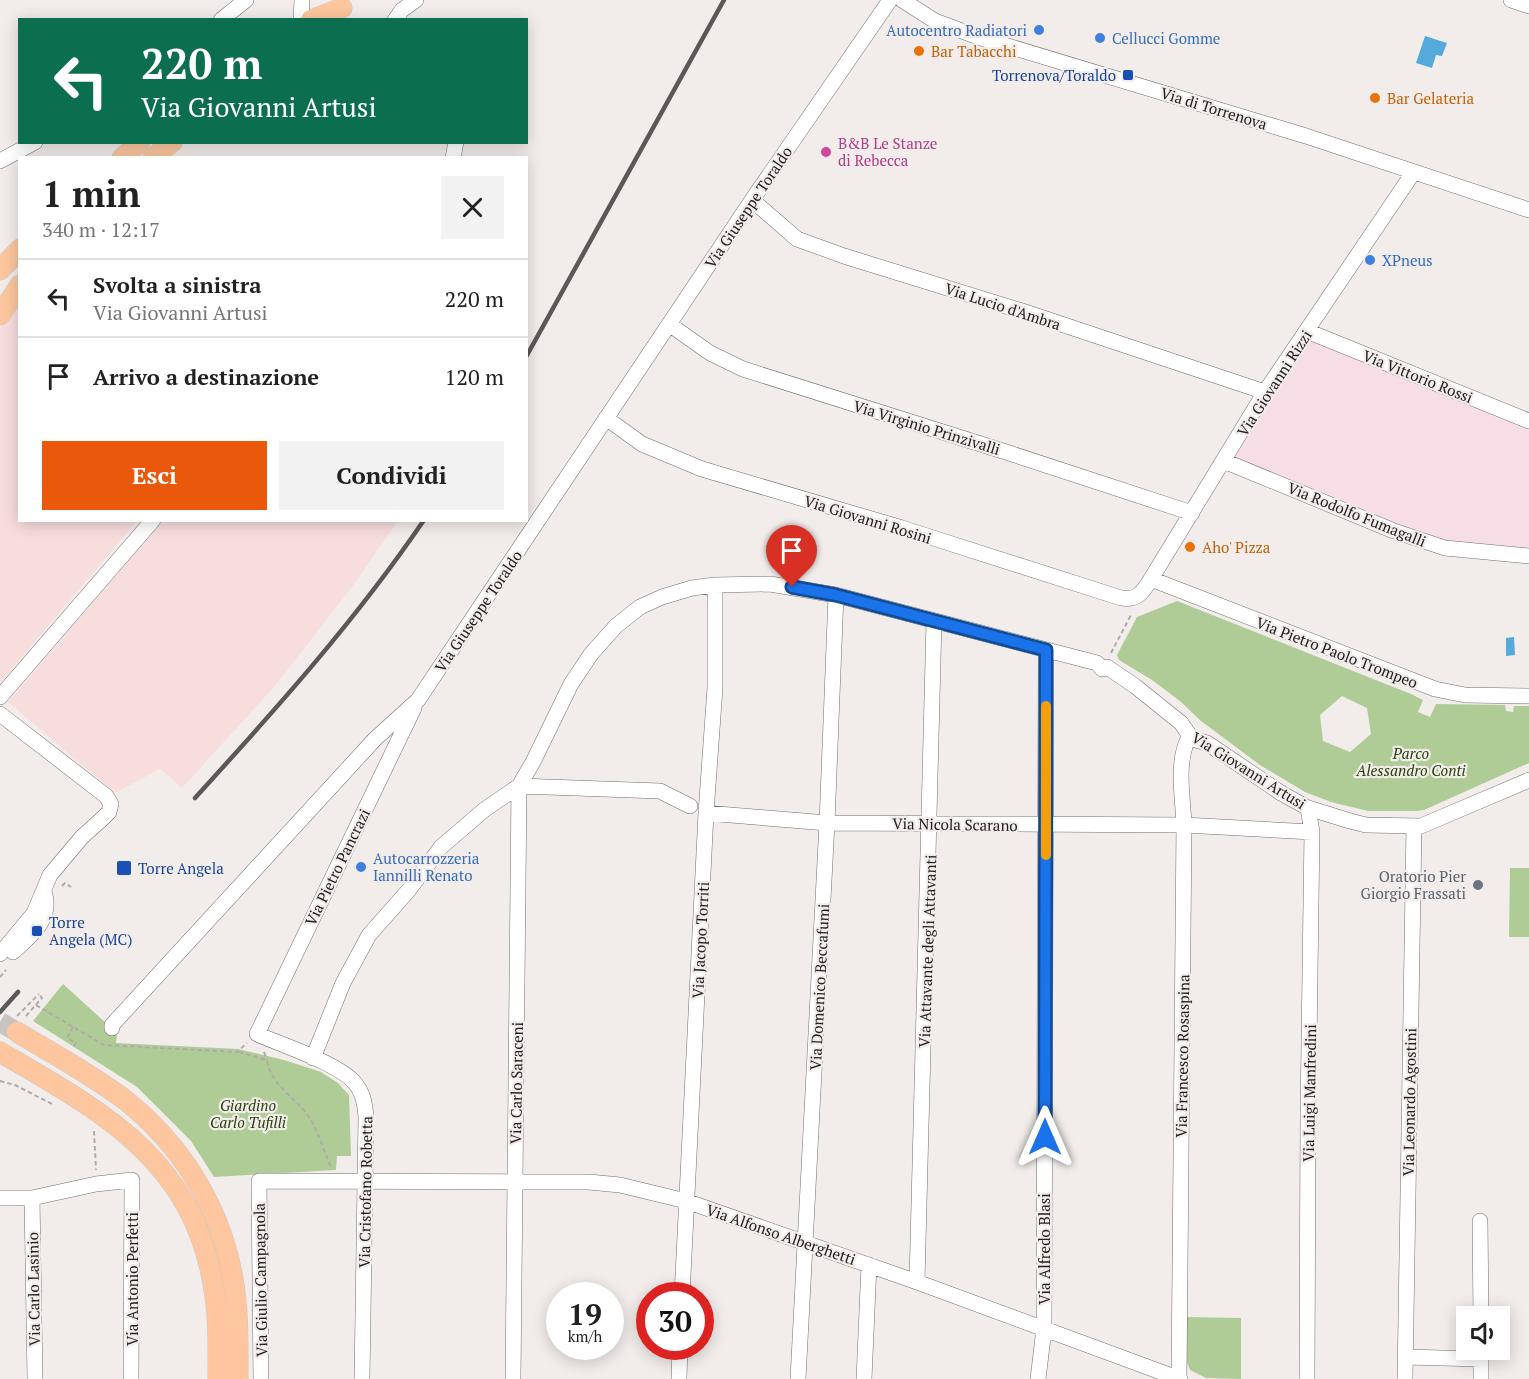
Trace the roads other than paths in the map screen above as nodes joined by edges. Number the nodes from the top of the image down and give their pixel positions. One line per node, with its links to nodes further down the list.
1 (246, 0): 9 (street)
2 (302, 0): 10 (street)
3 (416, 0): 12 (street)
4 (890, 0): 20 (street, Via Giuseppe Toraldo)
5 (902, 0): 19 (street, Via di Torrenova)
6 (1511, 0): 8 (street)
7 (340, 6): 11 (main road)
8 (1529, 6)
9 (224, 18)
10 (302, 18)
11 (315, 18)
12 (396, 18)
13 (31, 144): 18 (street)
14 (138, 144): 16 (main road)
15 (170, 144): 17 (main road)
16 (124, 156)
17 (155, 156)
18 (0, 161)
19 (1413, 172): 21 (street, Via di Torrenova); 29 (street, Via Giovanni Rizzi)
20 (752, 200): 28 (street, Via Giuseppe Toraldo); 30 (street, Via Lucio d'Ambra)
21 (1529, 210)
22 (18, 251): 23 (main road)
23 (0, 270)
24 (18, 285): 26 (main road)
25 (18, 286): 27 (main road)
26 (0, 303)
27 (0, 315)
28 (669, 324): 31 (street, Via Giuseppe Toraldo); 34 (street, Via Virginio Prinzivalli)
29 (1307, 332): 30 (street, Via Giovanni Rizzi); 32 (street, Via Vittorio Rossi)
30 (1265, 392): 33 (street, Via Giovanni Rizzi)
31 (606, 418): 38 (street, Via Giovanni Rosini); 44 (street, Via Giuseppe Toraldo)
32 (1529, 421)
33 (1224, 461): 34 (street, Via Giovanni Rizzi); 36 (street, Via Rodolfo Fumagalli)
34 (1192, 513): 38 (street, Via Giovanni Rizzi)
35 (151, 522): 43 (street)
36 (1529, 556)
37 (715, 585): 39 (street, Via Giovanni Artusi); 48 (street, Via Giovanni Artusi); 51 (street, Via Jacopo Torriti)
38 (1145, 588): 42 (street, Via Pietro Paolo Trompeo)
39 (836, 595): 40 (street, Via Giovanni Artusi); 53 (street, Via Domenico Beccafumi)
40 (934, 621): 41 (street, Via Giovanni Artusi); 52 (street, Via Attavante degli Attavanti)
41 (1046, 650): 46 (street, Via Giovanni Artusi); 54 (street, Via Alfredo Blasi)
42 (1529, 696)
43 (0, 697)
44 (418, 700): 62 (street, Via Giuseppe Toraldo); 63 (street, Via Pietro Pancrazi)
45 (0, 714): 58 (street)
46 (1192, 739): 50 (street, Via Giovanni Artusi); 55 (street, Via Francesco Rosaspina)
47 (1529, 780): 56 (street, Via Giovanni Artusi)
48 (519, 786): 49 (street); 65 (street, Via Giovanni Artusi); 68 (street, Via Carlo Saraceni)
49 (690, 806)
50 (1308, 807): 56 (street, Via Giovanni Artusi); 57 (street, Via Luigi Manfredini)
51 (706, 813): 53 (street, Via Nicola Scarano); 71 (street, Via Jacopo Torriti)
52 (930, 823): 53 (street, Via Nicola Scarano); 54 (street, Via Nicola Scarano); 76 (street, Via Attavante degli Attavanti)
53 (827, 824): 73 (street, Via Domenico Beccafumi)
54 (1046, 825): 55 (street, Via Nicola Scarano); 78 (street, Via Alfredo Blasi)
55 (1184, 825): 57 (street, Via Nicola Scarano); 95 (street, Via Francesco Rosaspina)
56 (1414, 826): 80 (street, Via Leonardo Agostini)
57 (1312, 832): 96 (street, Via Luigi Manfredini)
58 (44, 891): 59 (street); 60 (street)
59 (0, 954)
60 (3, 966)
61 (21, 1021): 87 (main road)
62 (112, 1028)
63 (257, 1034): 65 (street, Via Cristofano Robetta)
64 (0, 1052): 86 (main road)
65 (313, 1058): 66 (street, Via Cristofano Robetta)
66 (365, 1180): 67 (street, Via Alfonso Alberghetti); 68 (street, Via Alfonso Alberghetti); 89 (street, Via Cristofano Robetta)
67 (259, 1181): 88 (street, Via Giulio Campagnola)
68 (515, 1182): 71 (street, Via Alfonso Alberghetti); 90 (street, Via Carlo Saraceni)
69 (0, 1198): 70 (street)
70 (32, 1198): 84 (street, Via Carlo Lasinio); 85 (street, Via Antonio Perfetti)
71 (686, 1201): 73 (street, Via Alfonso Alberghetti); 75 (street, Via Jacopo Torriti)
72 (1480, 1221): 77 (street)
73 (805, 1241): 74 (street, Via Alfonso Alberghetti); 92 (street, Via Domenico Beccafumi)
74 (869, 1265): 76 (street, Via Alfonso Alberghetti); 93 (street)
75 (683, 1282)
76 (917, 1282): 78 (street, Via Alfonso Alberghetti)
77 (1480, 1306)
78 (1044, 1329): 83 (street, Via Alfonso Alberghetti); 94 (street, Via Alfredo Blasi)
79 (1456, 1355): 80 (street)
80 (1405, 1358): 97 (street, Via Leonardo Agostini)
81 (680, 1360): 91 (street)
82 (1481, 1360): 98 (street)
83 (1150, 1374): 95 (street, Via Alfonso Alberghetti)
84 (34, 1379)
85 (132, 1379)
86 (218, 1379)
87 (238, 1379)
88 (261, 1379)
89 (362, 1379)
90 (513, 1379)
91 (679, 1379)
92 (798, 1379)
93 (864, 1379)
94 (1038, 1379)
95 (1179, 1379)
96 (1307, 1379)
97 (1405, 1379)
98 (1481, 1379)

